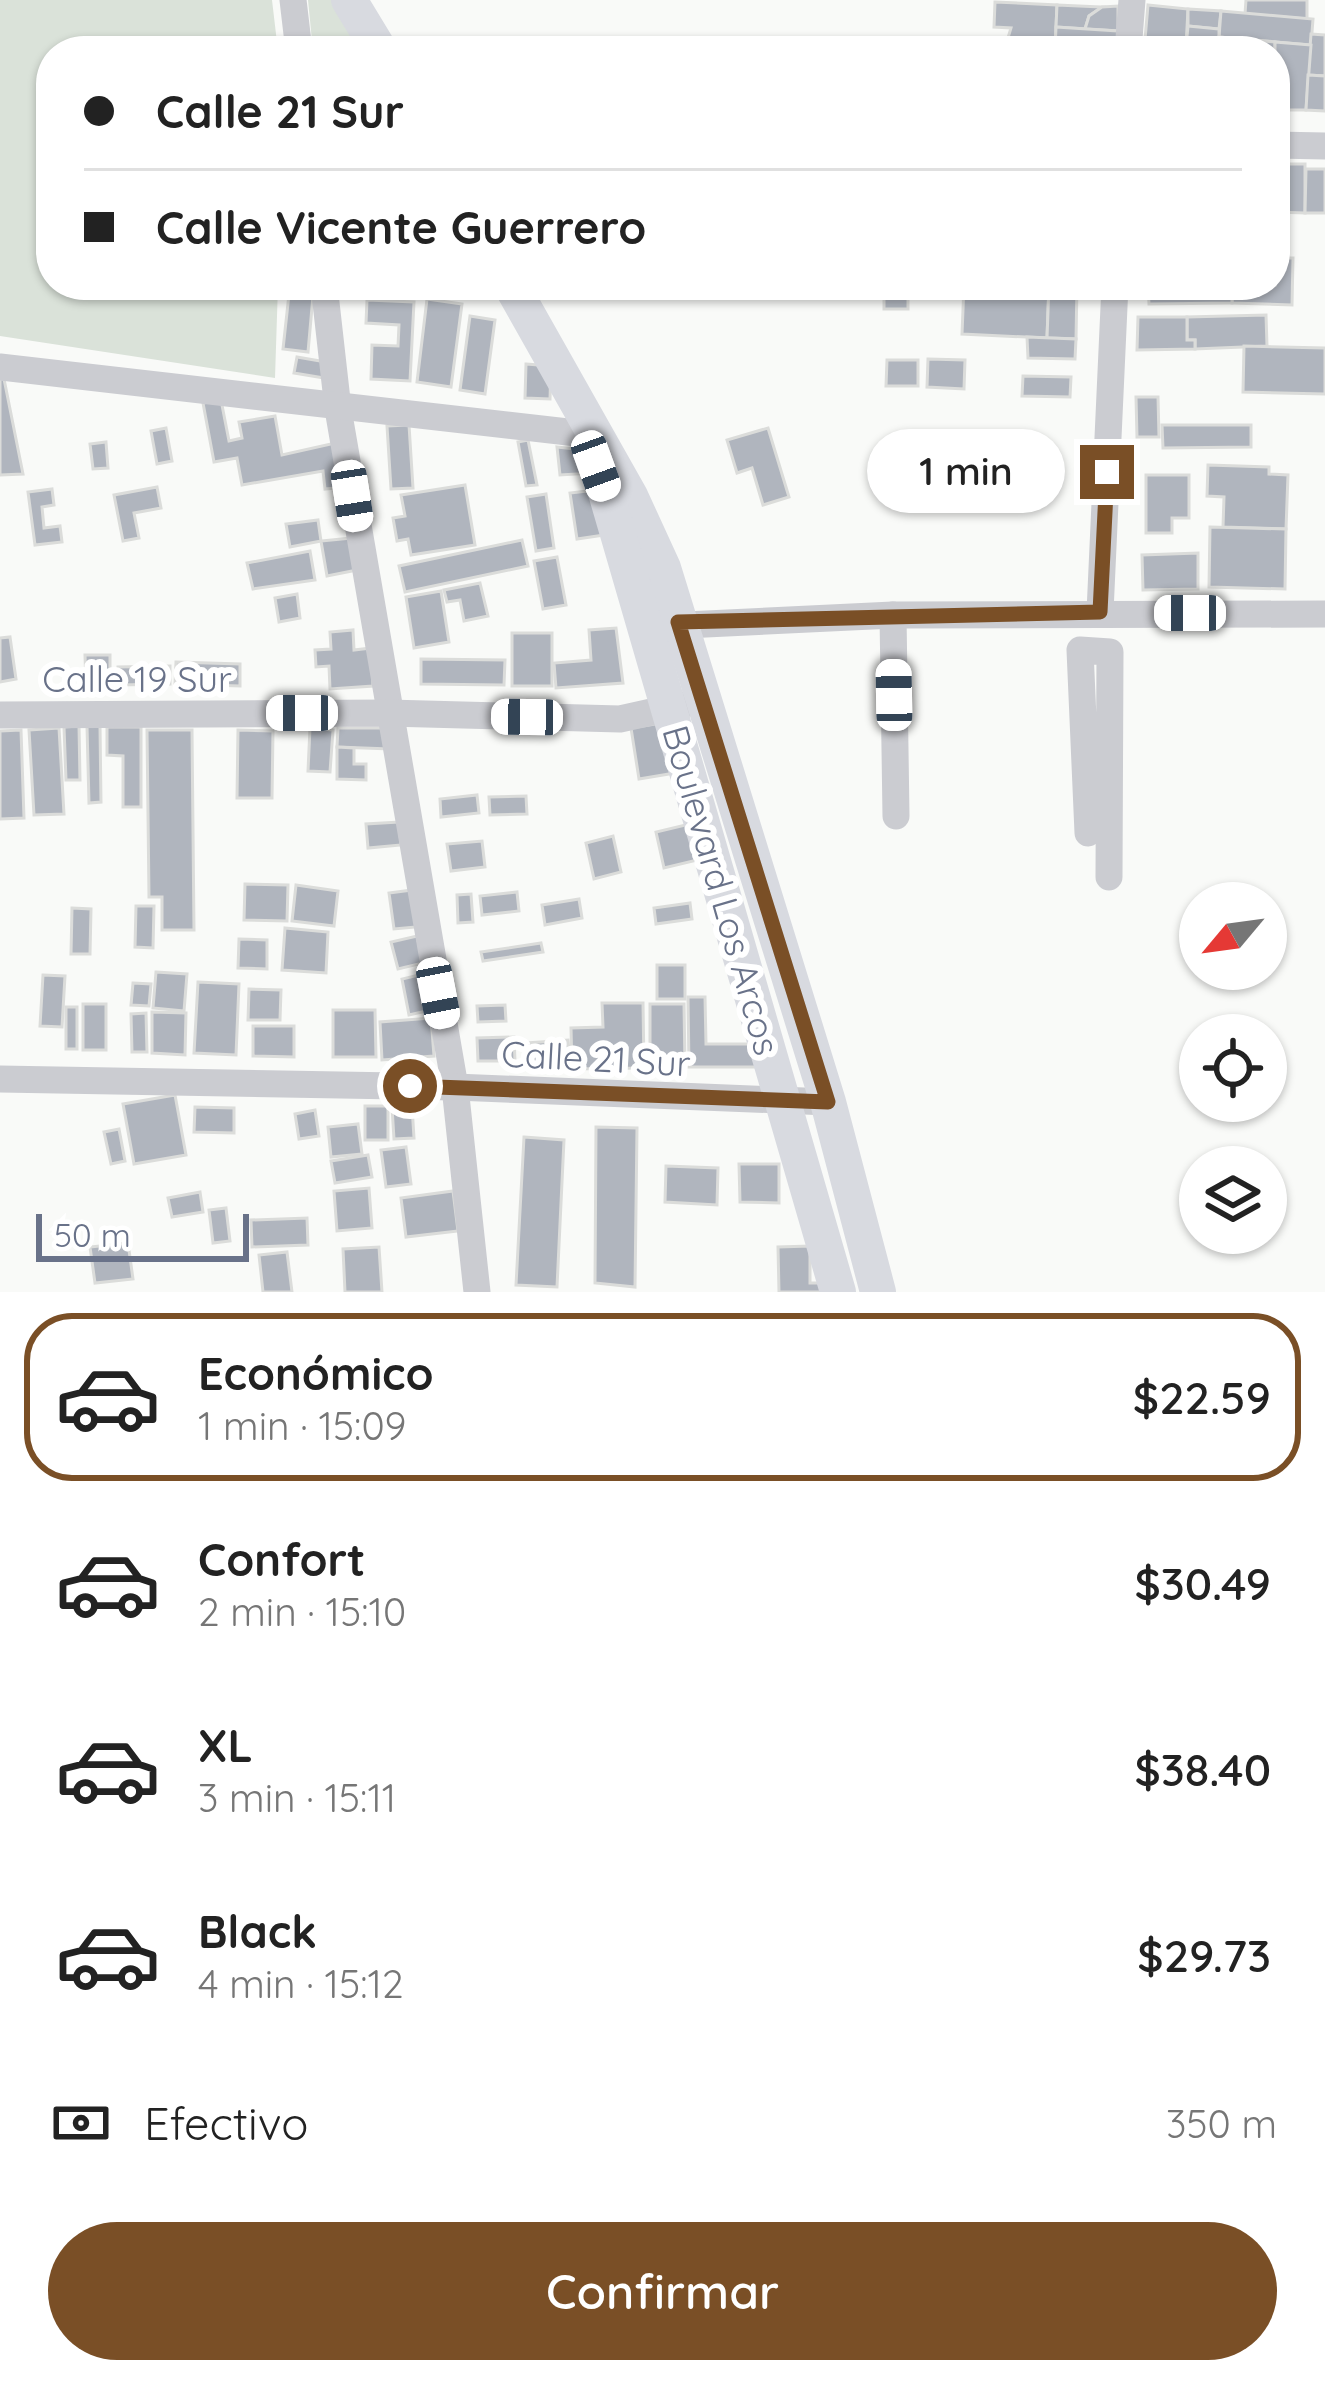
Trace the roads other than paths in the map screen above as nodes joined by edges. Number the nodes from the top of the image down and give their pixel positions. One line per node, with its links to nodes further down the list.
1 (293, 0): 4 (street)
2 (349, 0): 5 (main road)
3 (1132, 0): 6 (street)
4 (297, 36)
5 (371, 36)
6 (1129, 36)
7 (1290, 145): 8 (street)
8 (1325, 146)
9 (326, 300): 13 (street)
10 (519, 300): 14 (main road, Boulevard Los Arcos)
11 (1114, 300): 15 (street)
12 (0, 367): 13 (street)
13 (338, 410): 14 (street); 21 (street)
14 (588, 431): 18 (main road, Boulevard Los Arcos)
15 (1096, 612): 16 (street); 17 (street); 19 (street)
16 (1325, 614)
17 (893, 615): 18 (street); 23 (street)
18 (663, 626): 20 (main road, Boulevard Los Arcos)
19 (1093, 651): 24 (street); 25 (street)
20 (687, 703): 21 (street, Calle 19 Sur); 28 (main road, Boulevard Los Arcos); 29 (main road, Boulevard Los Arcos)
21 (388, 713): 22 (street, Calle 19 Sur); 27 (street)
22 (0, 715)
23 (896, 816)
24 (1088, 833)
25 (1109, 878)
26 (0, 1079): 27 (street, Calle 21 Sur)
27 (455, 1087): 29 (street, Calle 21 Sur); 30 (street)
28 (828, 1102): 29 (street, Calle 21 Sur); 32 (main road, Boulevard Los Arcos)
29 (782, 1103): 31 (main road, Boulevard Los Arcos)
30 (477, 1292)
31 (838, 1292)
32 (878, 1292)

